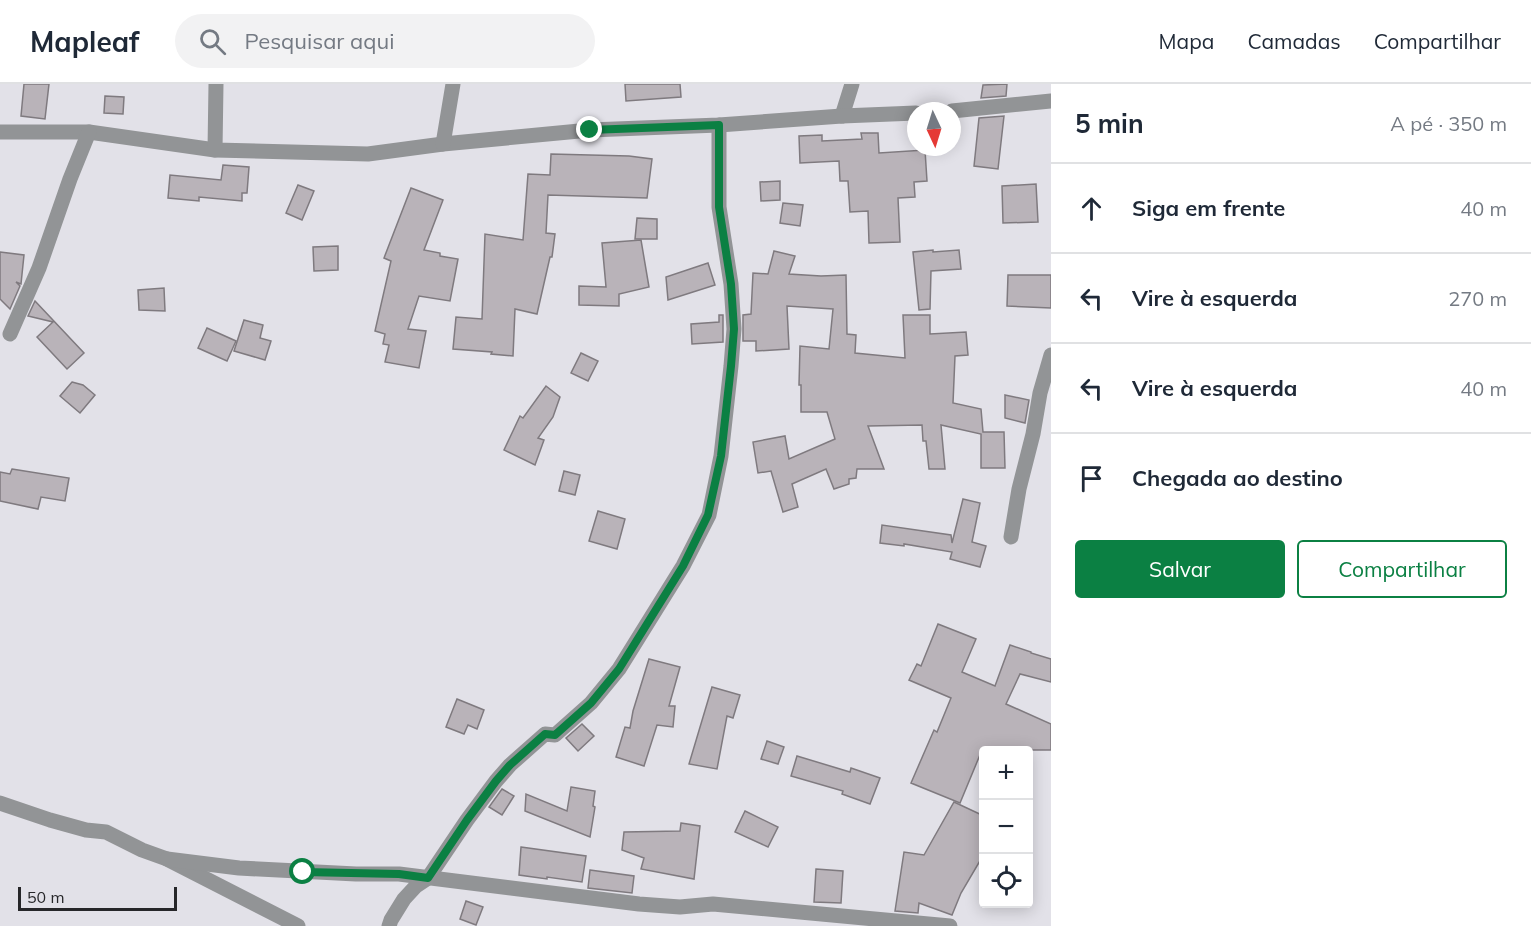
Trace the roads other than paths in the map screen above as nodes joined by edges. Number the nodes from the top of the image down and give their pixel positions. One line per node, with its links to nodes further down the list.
1 (216, 84): 12 (street)
2 (453, 84): 11 (street)
3 (852, 84): 7 (street)
4 (1051, 101): 5 (street)
5 (961, 110)
6 (907, 113): 7 (street)
7 (843, 116): 8 (street)
8 (719, 125): 11 (street); 18 (street)
9 (0, 132): 10 (street)
10 (89, 132): 12 (street); 13 (street)
11 (443, 144): 12 (street)
12 (215, 150)
13 (10, 334)
14 (1051, 355): 15 (street)
15 (1011, 537)
16 (0, 803): 17 (street)
17 (167, 859): 18 (street); 19 (street)
18 (428, 878): 20 (street); 21 (street)
19 (298, 926)
20 (389, 926)
21 (950, 926)

